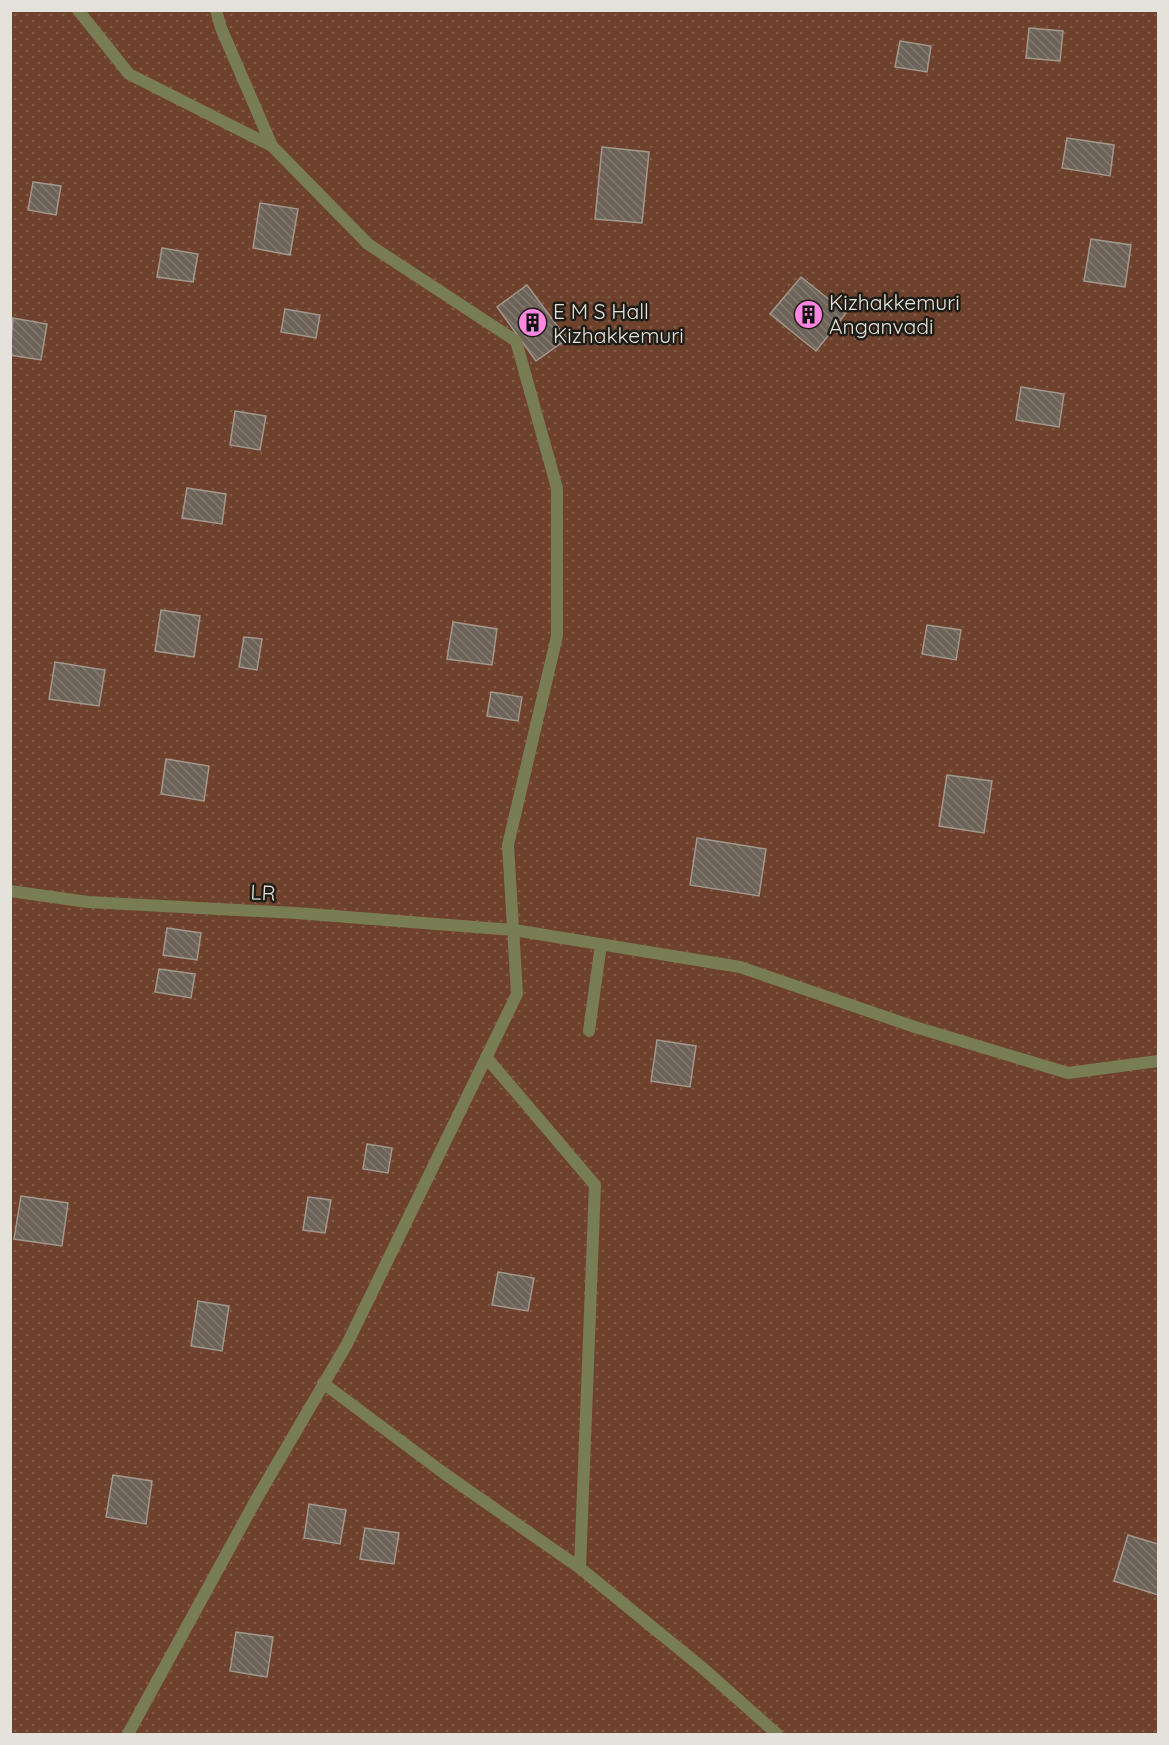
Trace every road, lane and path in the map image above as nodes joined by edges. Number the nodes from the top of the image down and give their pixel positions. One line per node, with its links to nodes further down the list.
1 (78, 10): 3 (street)
2 (216, 10): 3 (street)
3 (272, 146): 5 (street)
4 (10, 891): 5 (street, LR)
5 (514, 930): 6 (street, LR); 8 (street)
6 (601, 945): 7 (street); 9 (street, LR)
7 (589, 1031)
8 (486, 1058): 10 (street); 11 (street)
9 (1158, 1061)
10 (323, 1383): 11 (street); 12 (street)
11 (580, 1568): 13 (street)
12 (128, 1734)
13 (777, 1734)

